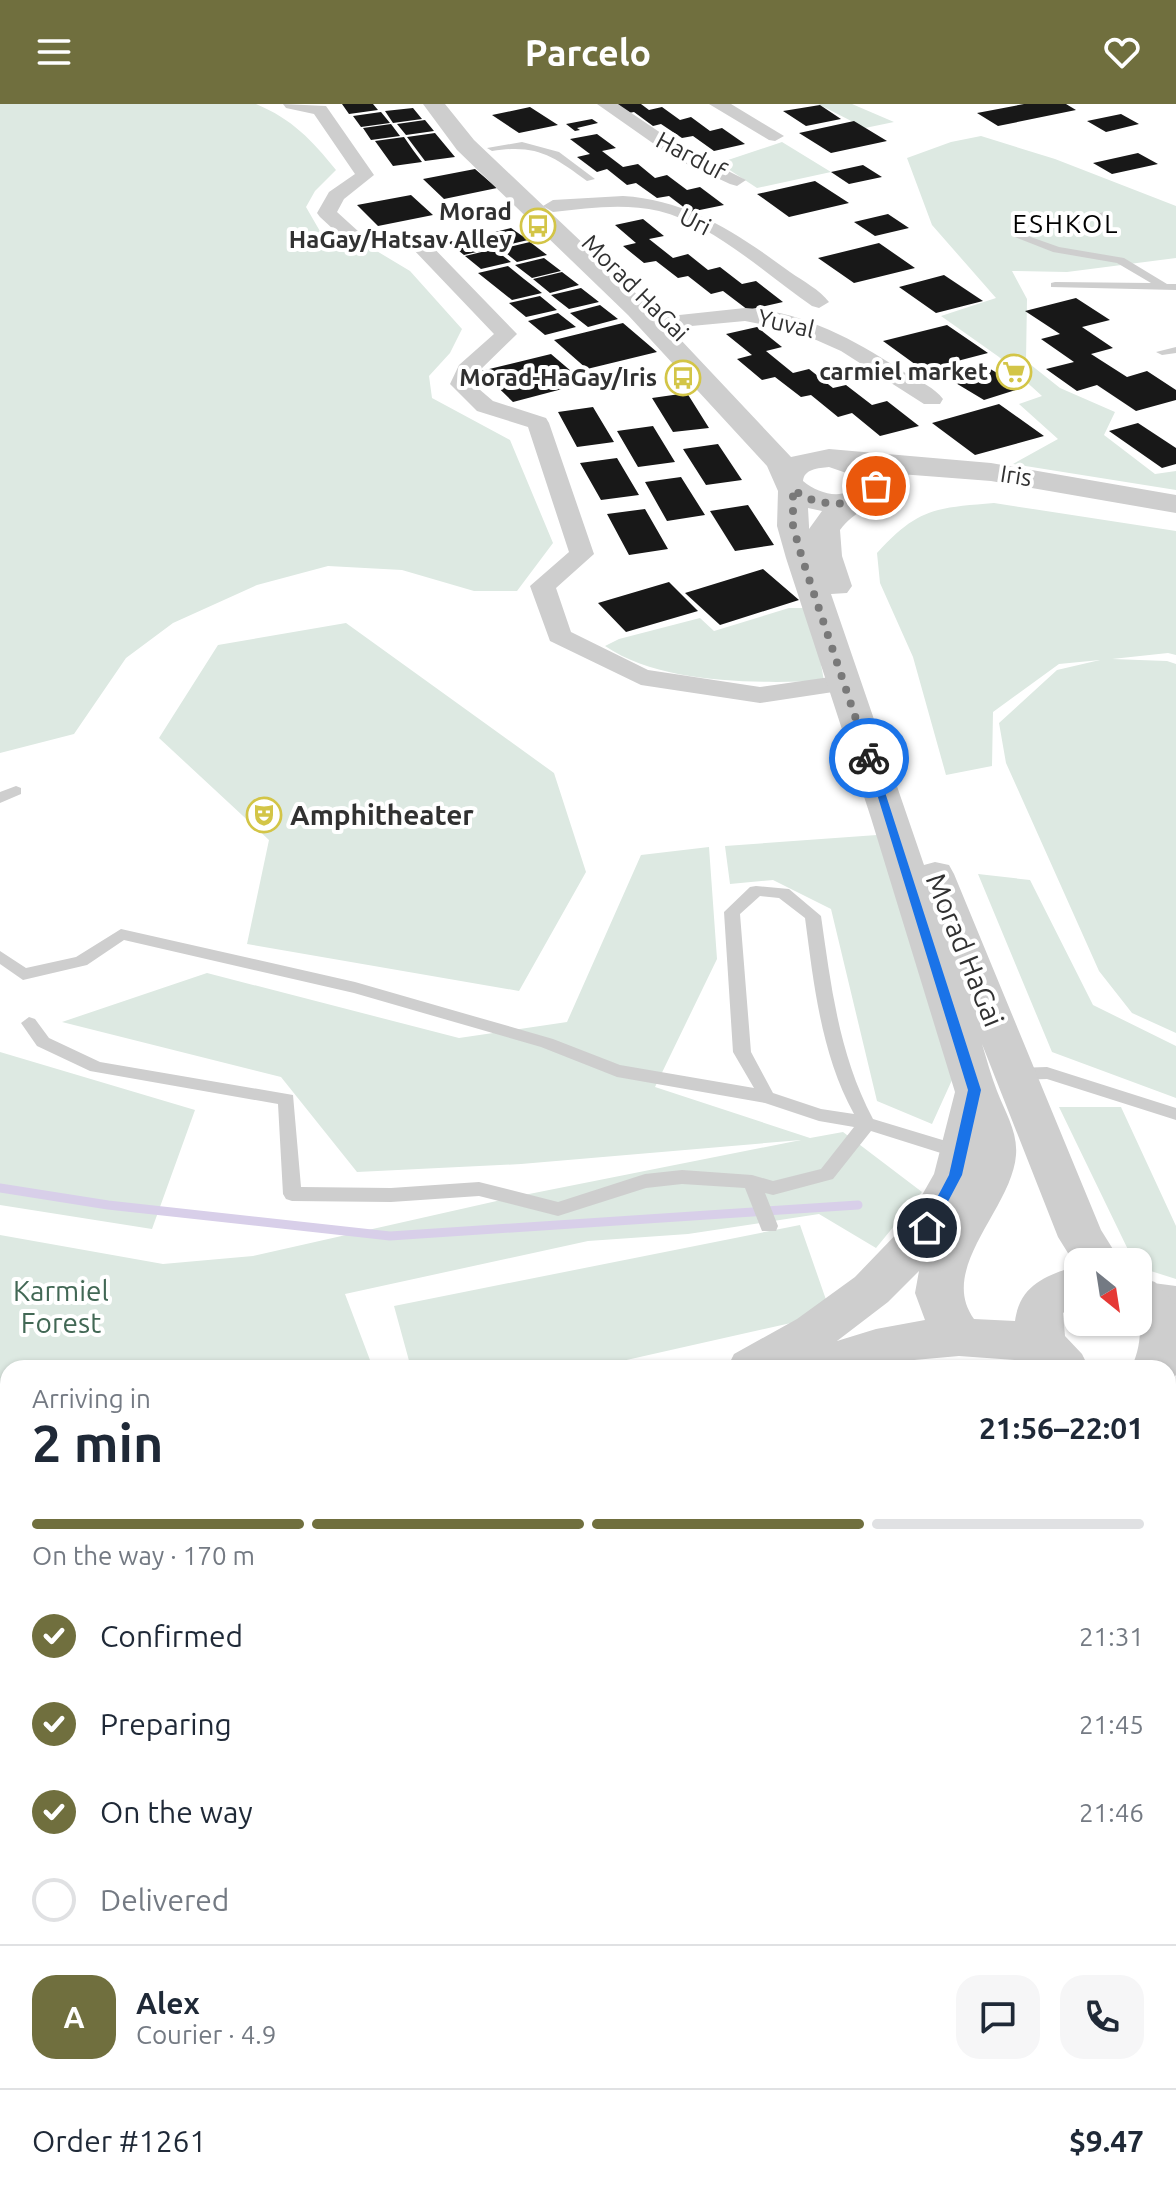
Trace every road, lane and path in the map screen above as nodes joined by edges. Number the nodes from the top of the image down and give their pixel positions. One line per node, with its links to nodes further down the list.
1 (292, 104): 27 (street)
2 (434, 104): 21 (street, Morad HaGai)
3 (453, 104): 7 (street, Morad HaGai)
4 (606, 104): 9 (street, Harduf)
5 (718, 104): 6 (street)
6 (775, 136)
7 (492, 148): 8 (lane); 10 (street, Morad HaGai)
8 (590, 179)
9 (737, 180)
10 (553, 206): 15 (street, Uri); 16 (street, Morad HaGai)
11 (1105, 215): 13 (lane)
12 (1055, 285): 13 (lane)
13 (1163, 286): 14 (lane)
14 (1176, 287)
15 (819, 302)
16 (670, 322): 19 (street, Yuval); 20 (street, Morad HaGai)
17 (1176, 350): 18 (lane)
18 (1162, 352)
19 (932, 399)
20 (839, 461): 21 (street); 23 (street); 24 (street, Iris)
21 (791, 482): 23 (street, Iris); 27 (street, Morad HaGai)
22 (1003, 487): 23 (street, Iris); 25 (street, Iris); 26 (street)
23 (862, 497): 26 (street, Morad HaGai)
24 (1176, 504)
25 (1176, 519)
26 (826, 556): 32 (street, Morad HaGai)
27 (844, 683): 32 (street, Morad HaGai)
28 (16, 791): 29 (lane)
29 (0, 798)
30 (0, 956): 33 (lane)
31 (29, 1023): 37 (lane)
32 (995, 1082): 34 (lane); 36 (street); 36 (street, Morad HaGai); 39 (street, Morad HaGai)
33 (767, 1097): 35 (lane); 35 (lane)
34 (1176, 1114)
35 (867, 1123): 36 (lane); 37 (lane)
36 (964, 1180): 44 (street, Morad HaGai); 46 (street)
37 (752, 1182): 38 (lane)
38 (769, 1226)
39 (1088, 1248)
40 (1064, 1288): 45 (street)
41 (1152, 1297): 42 (street)
42 (1176, 1300)
43 (1152, 1306): 48 (street)
44 (961, 1337): 45 (street); 47 (street)
45 (1054, 1356)
46 (766, 1360)
47 (839, 1360)
48 (1164, 1360)

